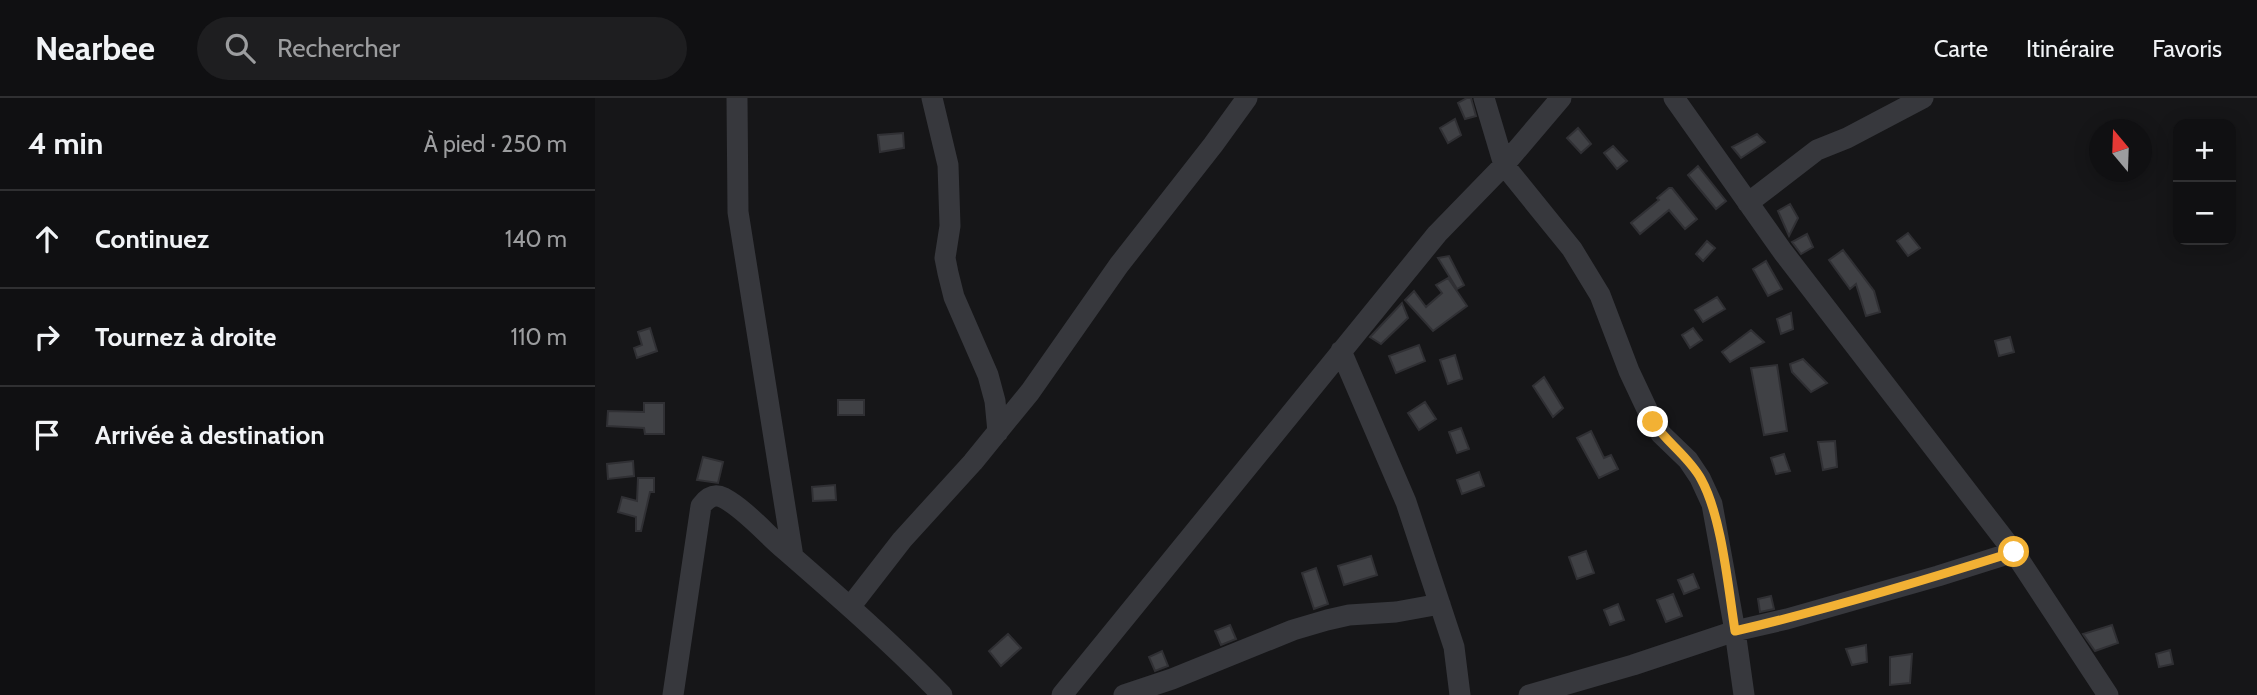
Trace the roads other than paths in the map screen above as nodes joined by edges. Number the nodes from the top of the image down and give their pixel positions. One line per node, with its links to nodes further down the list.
1 (737, 98): 13 (street)
2 (932, 98): 11 (street)
3 (1247, 98): 11 (street)
4 (1484, 98): 8 (street)
5 (1561, 98): 8 (street)
6 (1674, 98): 9 (street)
7 (1923, 98): 9 (street)
8 (1504, 165): 10 (street); 16 (street)
9 (1748, 203): 12 (street)
10 (1342, 351): 14 (street); 19 (street)
11 (998, 432): 15 (street)
12 (2014, 552): 16 (street); 24 (street)
13 (793, 557): 15 (street); 17 (street)
14 (1440, 604): 20 (street); 21 (street)
15 (850, 607): 18 (street)
16 (1735, 631): 22 (street); 23 (street)
17 (673, 695)
18 (942, 695)
19 (1062, 695)
20 (1124, 695)
21 (1460, 695)
22 (1529, 695)
23 (1744, 695)
24 (2108, 695)

